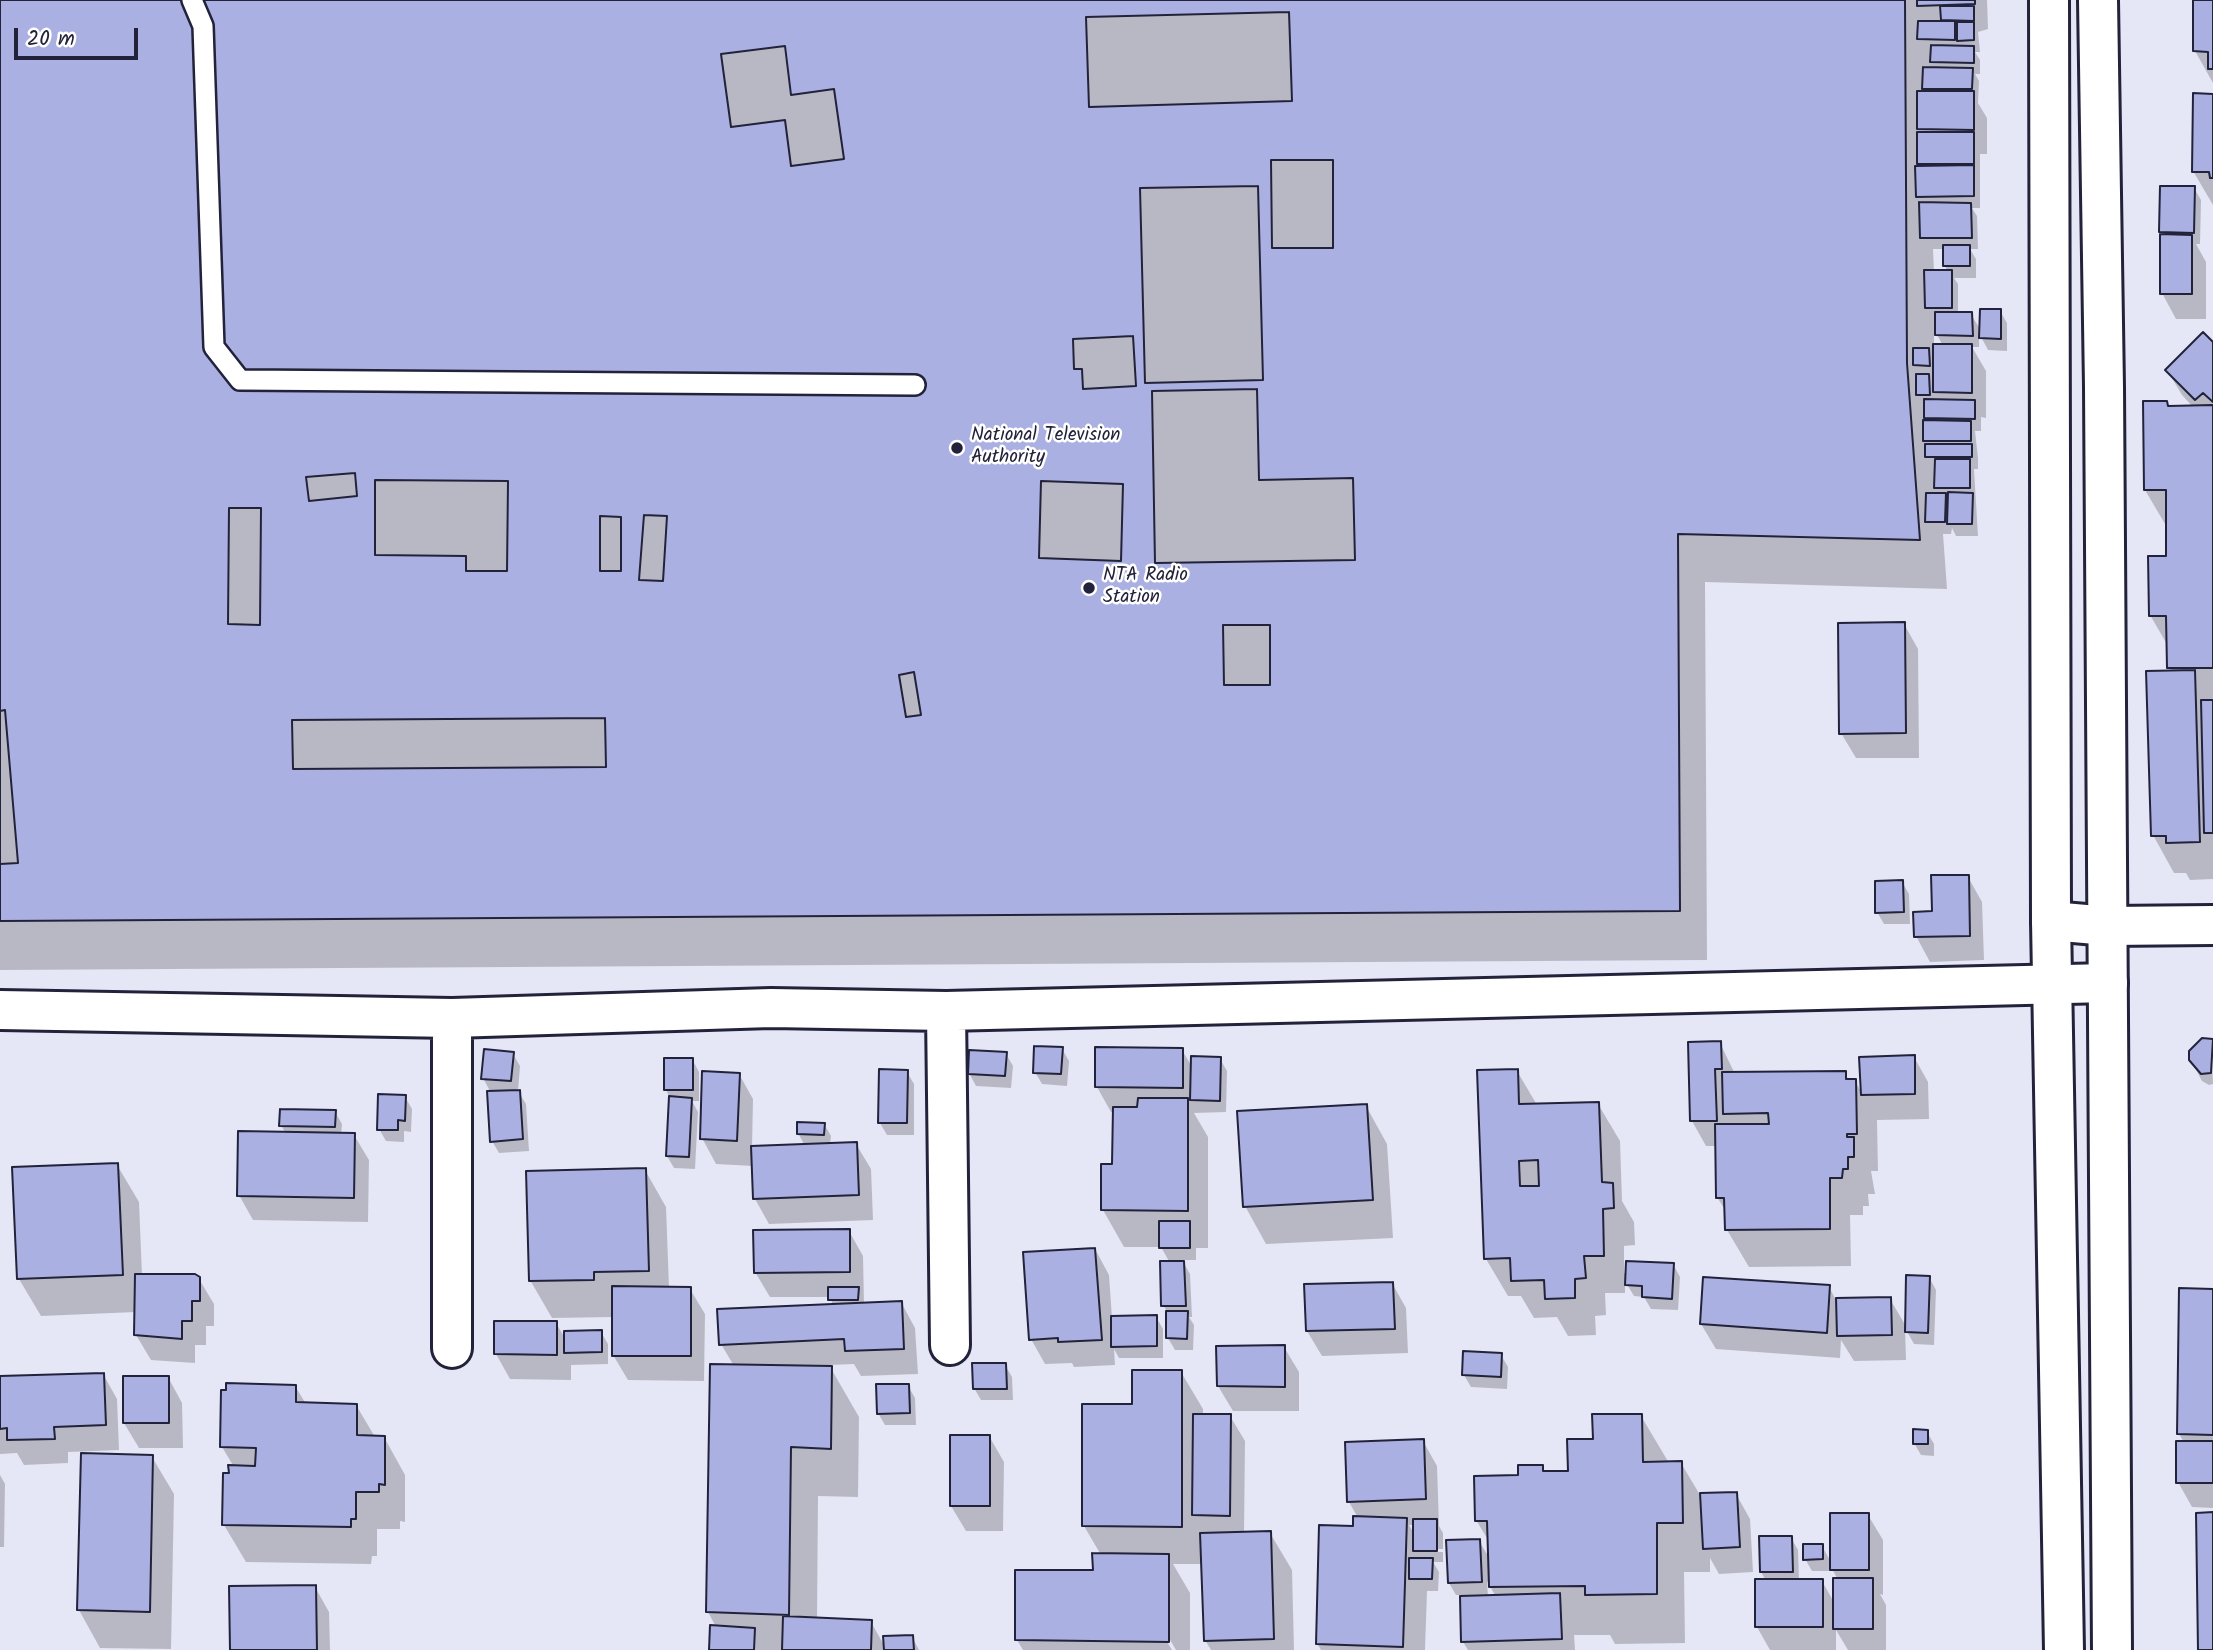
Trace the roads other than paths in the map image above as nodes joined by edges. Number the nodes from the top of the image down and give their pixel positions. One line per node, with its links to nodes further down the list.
1 (192, 0): 4 (lane)
2 (2049, 0): 5 (street)
3 (2098, 0): 7 (street)
4 (915, 385)
5 (2051, 921): 7 (street); 9 (street)
6 (2213, 925): 7 (street)
7 (2108, 926): 8 (street)
8 (2108, 983): 9 (street); 16 (street)
9 (2053, 985): 11 (street); 15 (street)
10 (0, 1010): 12 (street)
11 (946, 1012): 12 (street); 13 (street)
12 (452, 1018): 14 (street)
13 (950, 1345)
14 (452, 1348)
15 (2064, 1650)
16 (2112, 1650)

